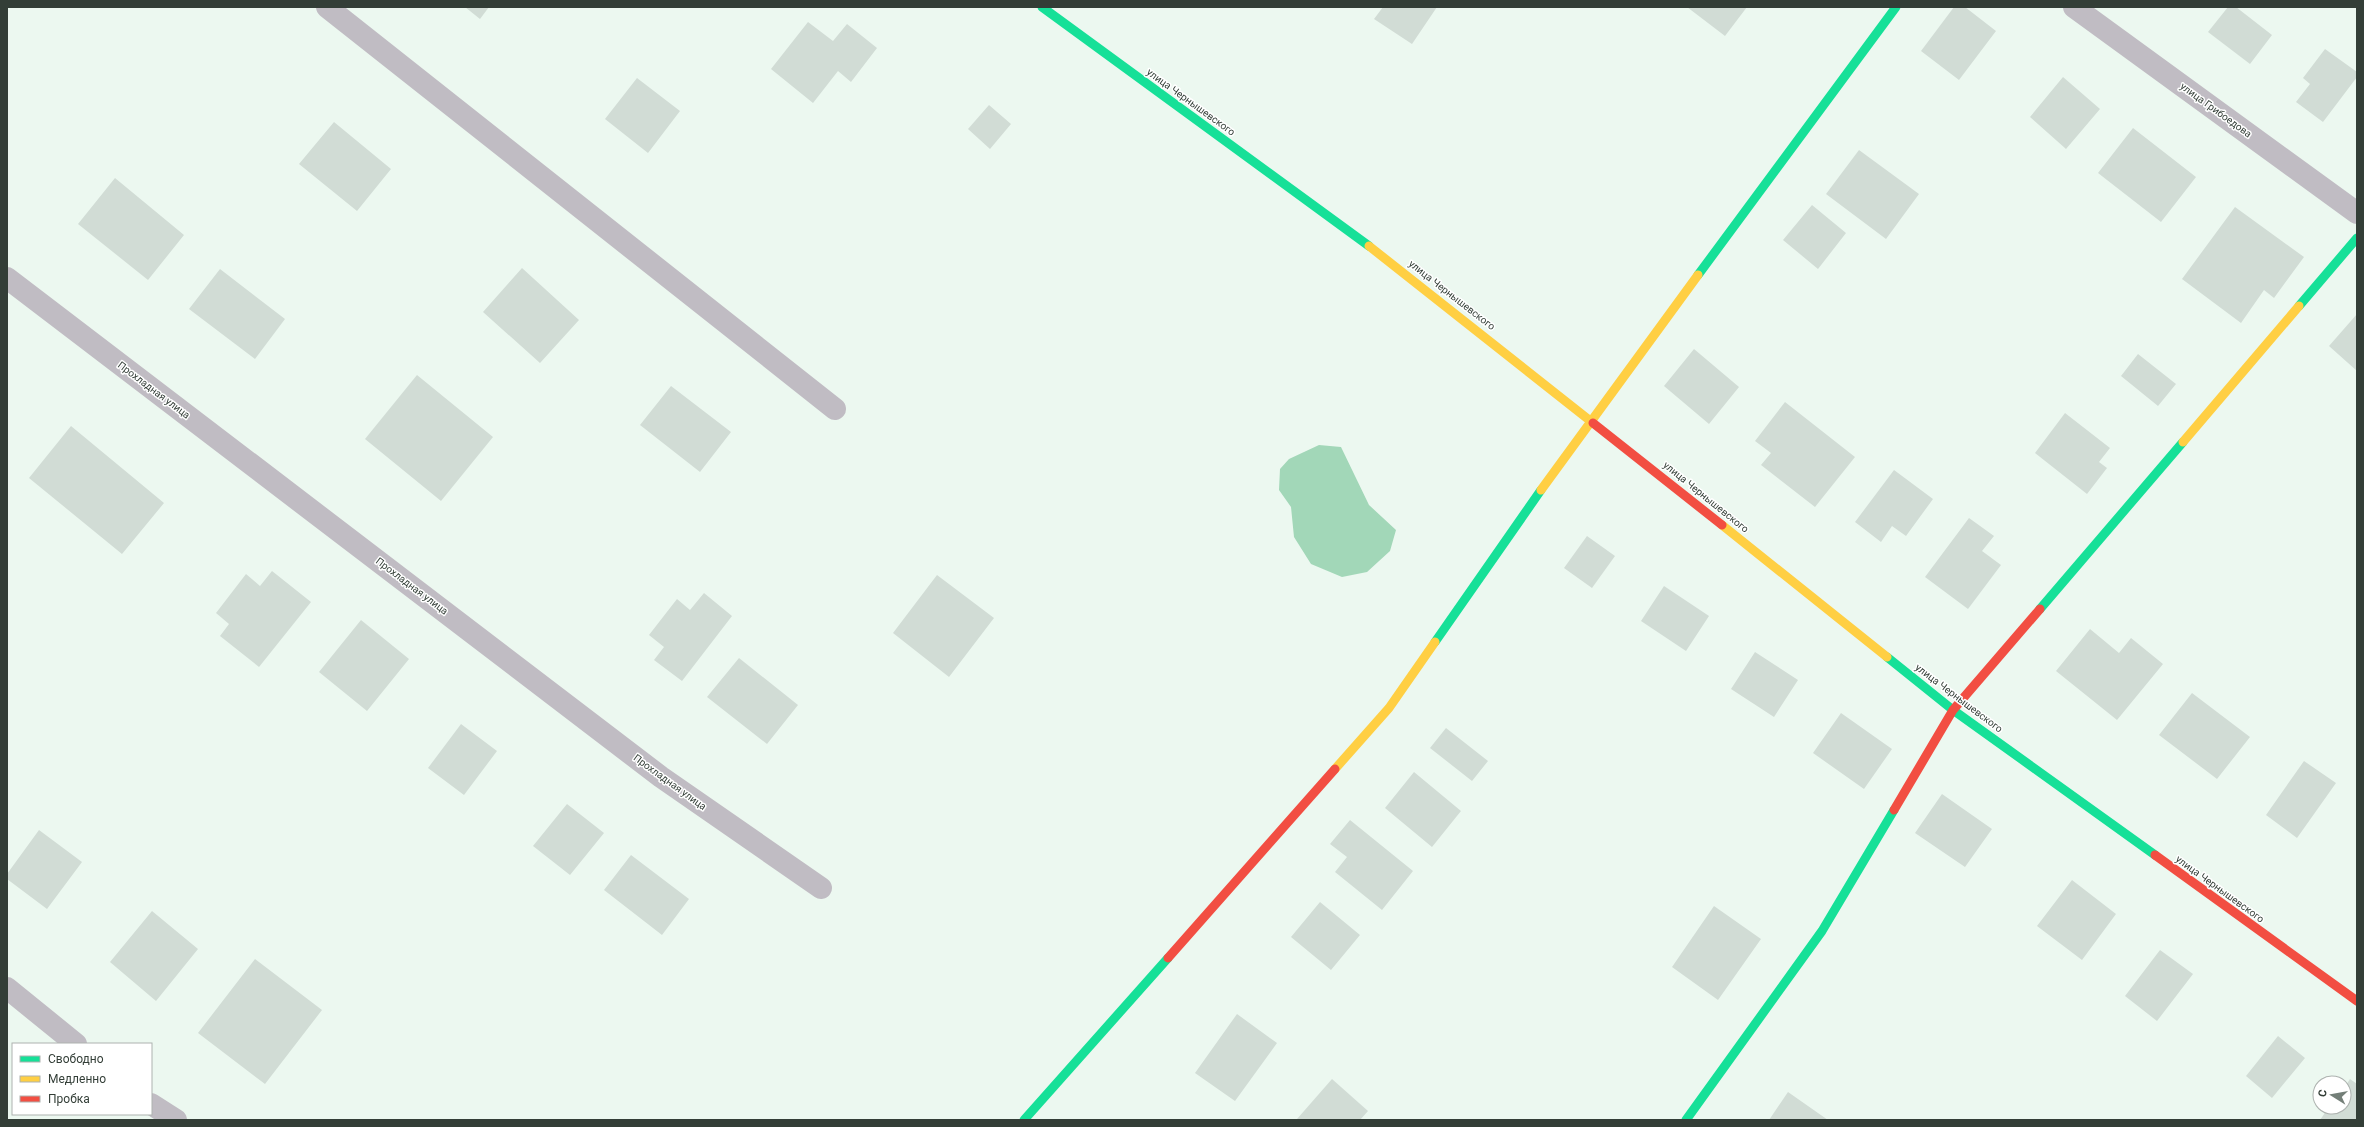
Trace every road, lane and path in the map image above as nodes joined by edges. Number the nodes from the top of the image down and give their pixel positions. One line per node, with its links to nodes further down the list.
1 (326, 7): 8 (street)
2 (1042, 7): 9 (street, улица Чернышевского)
3 (1896, 7): 9 (street)
4 (2074, 7): 5 (street, улица Грибоедова)
5 (2357, 213)
6 (2357, 238): 10 (street)
7 (7, 278): 11 (street, Прохладная улица)
8 (835, 409)
9 (1591, 419): 10 (street, улица Чернышевского); 17 (street)
10 (1953, 710): 13 (street, улица Чернышевского); 18 (street)
11 (820, 888)
12 (7, 988): 14 (street)
13 (2357, 1001)
14 (75, 1043)
15 (152, 1105): 16 (street)
16 (176, 1120)
17 (1024, 1120)
18 (1686, 1120)

